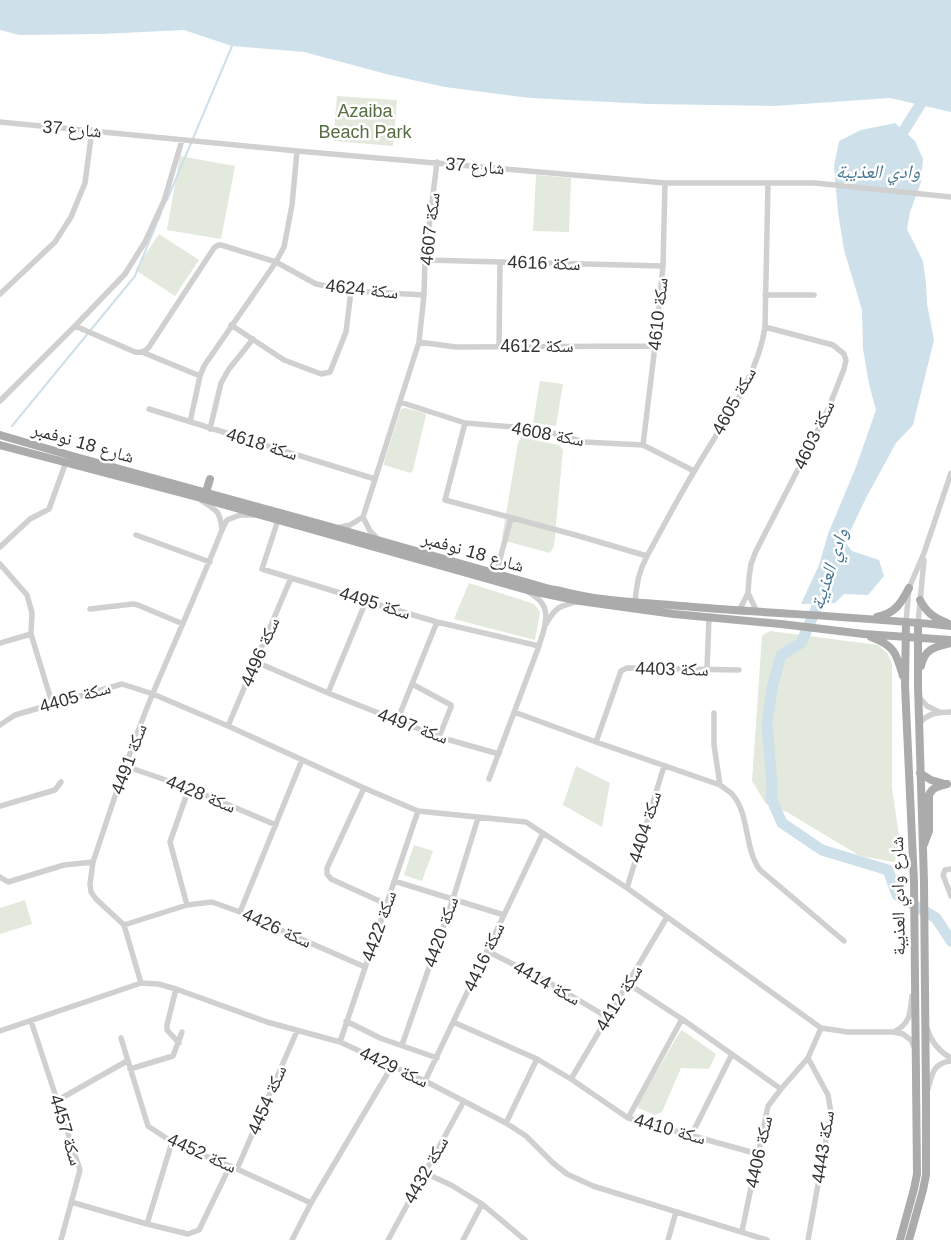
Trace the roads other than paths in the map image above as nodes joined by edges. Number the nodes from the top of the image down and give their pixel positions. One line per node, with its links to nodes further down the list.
1 (0, 122): 2 (street, شارع 37)
2 (92, 130): 3 (street, شارع 37); 14 (street)
3 (182, 140): 4 (street, شارع 37); 19 (street)
4 (297, 151): 5 (street, شارع 37); 10 (street)
5 (437, 162): 6 (street, شارع 37); 9 (street, سكة 4607)
6 (665, 183): 7 (street, شارع 37); 12 (street, سكة 4610)
7 (768, 183): 8 (street, شارع 37); 16 (street, سكة 4605)
8 (951, 196)
9 (425, 260): 11 (street, سكة 4616); 15 (street, سكة 4607)
10 (276, 262): 13 (street, سكة 4624); 18 (street); 25 (street, سكة 4624)
11 (500, 262): 12 (street, سكة 4616); 23 (street)
12 (663, 266): 24 (street, سكة 4610)
13 (350, 291): 15 (street, سكة 4624); 21 (street)
14 (0, 294)
15 (424, 295): 22 (street)
16 (765, 295): 17 (street); 20 (street, سكة 4605)
17 (814, 296)
18 (232, 325): 21 (street); 26 (street)
19 (76, 326): 25 (street); 27 (street)
20 (765, 327): 37 (street, سكة 4605); 60 (street, سكة 4603)
21 (252, 339): 32 (street)
22 (419, 342): 23 (street, سكة 4612); 28 (street)
23 (499, 346): 24 (street, سكة 4612)
24 (655, 346): 35 (street, سكة 4610)
25 (142, 352): 26 (street)
26 (200, 376): 30 (street)
27 (0, 401)
28 (400, 402): 31 (street, سكة 4608); 40 (street)
29 (149, 409): 30 (street, سكة 4618)
30 (190, 422): 32 (street, سكة 4618)
31 (465, 423): 35 (street, سكة 4608); 45 (street)
32 (210, 428): 40 (street, سكة 4618)
33 (0, 435): 41 (main road, شارع 18 نوفمبر)
34 (0, 444): 36 (main road, شارع 18 نوفمبر)
35 (642, 445): 37 (street, سكة 4608)
36 (66, 462): 42 (main road, شارع 18 نوفمبر); 51 (street)
37 (694, 471): 53 (street, سكة 4605)
38 (951, 475): 52 (street, شارع وادي العذيبة)
39 (210, 479): 41 (main road)
40 (375, 479): 44 (street)
41 (206, 492): 47 (main road, شارع 18 نوفمبر)
42 (196, 497): 43 (main road, شارع 18 نوفمبر); 48 (street)
43 (262, 515): 46 (main road, شارع 18 نوفمبر); 48 (street, سكة 4491)
44 (363, 517): 47 (street); 50 (street)
45 (511, 518): 53 (street); 56 (street)
46 (278, 520): 57 (street, سكة 4495); 59 (main road, شارع 18 نوفمبر)
47 (335, 528): 50 (main road, شارع 18 نوفمبر)
48 (222, 530): 54 (street, سكة 4491)
49 (136, 535): 54 (street)
50 (381, 541): 56 (main road, شارع 18 نوفمبر)
51 (0, 547)
52 (924, 553): 58 (street, شارع وادي العذيبة); 61 (street, شارع وادي العذيبة)
53 (646, 556): 64 (street, سكة 4605)
54 (210, 562): 73 (street, سكة 4491)
55 (0, 564): 76 (street)
56 (496, 574): 64 (main road, شارع 18 نوفمبر)
57 (291, 578): 62 (street, سكة 4495); 83 (street, سكة 4496)
58 (909, 588): 69 (main road); 71 (street, شارع وادي العذيبة)
59 (527, 590): 63 (main road, شارع 18 نوفمبر); 75 (street)
60 (748, 593): 66 (street, سكة 4603); 67 (street)
61 (920, 600): 72 (street, شارع وادي العذيبة); 74 (main road)
62 (366, 601): 70 (street, سكة 4495); 89 (street)
63 (580, 601): 68 (main road, شارع 18 نوفمبر); 75 (street)
64 (635, 602): 66 (main road, شارع 18 نوفمبر)
65 (90, 610): 73 (street)
66 (738, 611): 67 (main road, شارع 18 نوفمبر)
67 (757, 612): 69 (main road, شارع 18 نوفمبر)
68 (709, 618): 77 (main road, شارع 18 نوفمبر); 84 (street)
69 (871, 618): 71 (main road, شارع 18 نوفمبر)
70 (437, 622): 82 (street, سكة 4495); 86 (street)
71 (906, 622): 72 (main road, شارع 18 نوفمبر); 78 (main road, شارع وادي العذيبة)
72 (918, 623): 74 (main road, شارع 18 نوفمبر); 79 (main road, شارع وادي العذيبة)
73 (183, 624): 90 (street, سكة 4491)
74 (951, 625)
75 (545, 626): 82 (street)
76 (31, 634): 81 (street); 92 (street)
77 (864, 634): 78 (main road, شارع 18 نوفمبر); 87 (main road)
78 (905, 637): 79 (main road, شارع 18 نوفمبر); 87 (main road, شارع وادي العذيبة)
79 (918, 638): 80 (main road, شارع 18 نوفمبر); 88 (main road, شارع وادي العذيبة)
80 (951, 642): 88 (main road)
81 (0, 643)
82 (539, 646): 93 (street)
83 (256, 662): 89 (street, سكة 4497); 100 (street, سكة 4496)
84 (707, 669): 85 (street, سكة 4403); 102 (street, سكة 4403)
85 (739, 670)
86 (412, 684): 97 (street); 101 (street)
87 (905, 685): 136 (main road, شارع وادي العذيبة)
88 (918, 686): 91 (main road, شارع وادي العذيبة)
89 (328, 693): 97 (street, سكة 4497)
90 (153, 694): 92 (street, سكة 4405); 100 (street, سكة 4405); 105 (street, سكة 4491)
91 (918, 696): 94 (street); 98 (main road, شارع وادي العذيبة)
92 (52, 703): 99 (street, سكة 4405)
93 (514, 712): 102 (street); 103 (street)
94 (939, 712): 95 (street); 98 (street)
95 (951, 712)
96 (714, 713): 111 (street)
97 (397, 721): 101 (street, سكة 4497)
98 (919, 723): 107 (main road, شارع وادي العذيبة)
99 (0, 724)
100 (228, 726): 104 (street, سكة 4405)
101 (439, 738): 103 (street, سكة 4497)
102 (596, 742): 106 (street)
103 (499, 754): 108 (street)
104 (302, 760): 113 (street, سكة 4405); 117 (street)
105 (125, 766): 112 (street, سكة 4428); 120 (street, سكة 4491)
106 (664, 766): 111 (street); 124 (street, سكة 4404)
107 (920, 773): 110 (main road); 119 (main road, شارع وادي العذيبة)
108 (489, 779)
109 (61, 782): 114 (street)
110 (949, 784): 119 (main road)
111 (720, 785): 133 (street)
112 (188, 788): 117 (street, سكة 4428); 128 (street)
113 (364, 788): 115 (street, سكة 4405); 127 (street)
114 (0, 806)
115 (418, 811): 116 (street, سكة 4405); 123 (street, سكة 4422)
116 (478, 818): 118 (street, سكة 4405); 126 (street, سكة 4420)
117 (276, 825): 129 (street)
118 (543, 833): 124 (street, سكة 4405); 130 (street, سكة 4416)
119 (923, 846): 143 (main road, شارع وادي العذيبة)
120 (93, 862): 122 (street); 132 (street, سكة 4491)
121 (951, 869): 125 (street)
122 (0, 877)
123 (394, 880): 126 (street); 127 (street, سكة 4422)
124 (627, 888): 131 (street, سكة 4405)
125 (951, 896)
126 (453, 899): 130 (street); 154 (street, سكة 4420)
127 (386, 904): 135 (street, سكة 4422)
128 (187, 905): 129 (street, سكة 4426); 132 (street, سكة 4426)
129 (240, 912): 135 (street, سكة 4426)
130 (504, 915): 134 (street, سكة 4416)
131 (666, 916): 138 (street, سكة 4412); 146 (street, سكة 4405)
132 (124, 925): 137 (street)
133 (844, 941)
134 (487, 951): 140 (street, سكة 4414); 145 (street, سكة 4416)
135 (365, 967): 144 (street, سكة 4422)
136 (915, 976): 150 (street); 155 (main road, شارع وادي العذيبة)
137 (141, 983): 139 (street, سكة 4429); 142 (street, سكة 4429)
138 (627, 983): 140 (street, سكة 4412); 141 (street)
139 (176, 988): 148 (street, سكة 4429); 152 (street)
140 (607, 1017): 164 (street, سكة 4412)
141 (682, 1019): 156 (street); 170 (street)
142 (31, 1020): 147 (street, سكة 4429); 168 (street, سكة 4457)
143 (925, 1020): 160 (street); 167 (main road, شارع وادي العذيبة)
144 (346, 1021): 153 (street, سكة 4422); 154 (street)
145 (454, 1022): 157 (street, سكة 4416); 159 (street, سكة 4410)
146 (821, 1028): 150 (street); 158 (street, سكة 4406)
147 (0, 1031)
148 (297, 1031): 153 (street, سكة 4429); 176 (street, سكة 4454)
149 (182, 1032): 152 (street)
150 (894, 1032): 155 (street)
151 (121, 1038): 161 (street, سكة 4452)
152 (178, 1042): 163 (street)
153 (340, 1042): 162 (street, سكة 4429)
154 (402, 1045): 157 (street)
155 (916, 1053): 192 (main road, شارع وادي العذيبة)
156 (732, 1054): 166 (street); 172 (street)
157 (437, 1058): 165 (street, سكة 4416)
158 (808, 1058): 166 (street, سكة 4406); 191 (street, سكة 4443)
159 (537, 1059): 164 (street, سكة 4410); 171 (street)
160 (951, 1060): 167 (street)
161 (127, 1061): 163 (street, سكة 4452); 168 (street)
162 (392, 1066): 165 (street, سكة 4429); 179 (street)
163 (130, 1069): 173 (street, سكة 4452)
164 (571, 1079): 170 (street, سكة 4410)
165 (425, 1081): 169 (street, سكة 4429)
166 (781, 1089): 174 (street, سكة 4406)
167 (926, 1099): 193 (main road, شارع وادي العذيبة)
168 (58, 1100): 178 (street, سكة 4457)
169 (464, 1101): 171 (street, سكة 4429); 177 (street, سكة 4432)
170 (628, 1118): 172 (street, سكة 4410)
171 (506, 1123): 181 (street, سكة 4429)
172 (691, 1136): 174 (street, سكة 4410)
173 (172, 1142): 175 (street, سكة 4452); 182 (street)
174 (758, 1154): 183 (street, سكة 4406)
175 (230, 1166): 176 (street, سكة 4452); 182 (street)
176 (237, 1170): 179 (street, سكة 4452)
177 (425, 1173): 180 (street); 186 (street, سكة 4432)
178 (71, 1202): 182 (street); 184 (street, سكة 4457)
179 (311, 1203): 185 (street)
180 (482, 1204): 187 (street); 188 (street)
181 (676, 1212): 183 (street, سكة 4429); 189 (street)
182 (147, 1224)
183 (742, 1231): 190 (street, سكة 4429)
184 (61, 1240)
185 (292, 1240)
186 (388, 1240)
187 (464, 1240)
188 (526, 1240)
189 (668, 1240)
190 (767, 1240)
191 (808, 1240)
192 (900, 1240)
193 (909, 1240)

